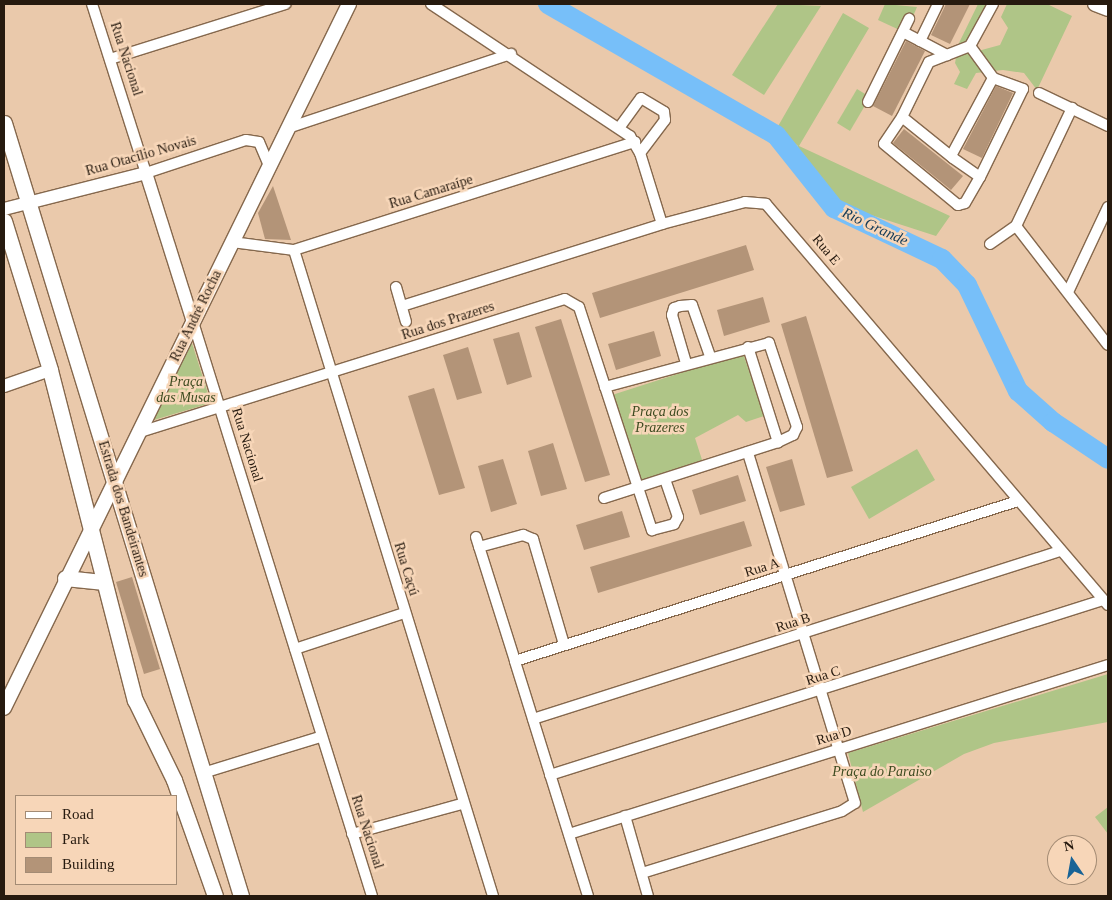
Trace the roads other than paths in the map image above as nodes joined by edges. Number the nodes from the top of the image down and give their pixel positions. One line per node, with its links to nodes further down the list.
1 (92, 4): 15 (street, Rua Nacional)
2 (286, 4): 15 (street)
3 (349, 4): 22 (main road, Rua André Rocha)
4 (431, 4): 13 (street)
5 (938, 4): 11 (street)
6 (993, 4): 12 (street)
7 (1096, 4): 8 (main road)
8 (1108, 9)
9 (910, 19): 10 (street)
10 (903, 32): 11 (street); 18 (street)
11 (920, 41): 14 (street)
12 (970, 46): 14 (street); 16 (street)
13 (511, 54): 22 (street); 24 (street)
14 (947, 55): 20 (street)
15 (110, 59): 29 (street, Rua Nacional)
16 (993, 78): 27 (street); 30 (street)
17 (1039, 93): 19 (street)
18 (868, 102)
19 (1072, 108): 23 (street); 36 (street)
20 (902, 117): 27 (street); 30 (street)
21 (4, 123): 31 (main road, Estrada dos Bandeirantes)
22 (291, 126): 28 (main road, Rua André Rocha)
23 (1108, 126)
24 (619, 128): 25 (street); 26 (street)
25 (635, 142): 26 (street); 39 (street, Rua Camaraípe)
26 (640, 153): 35 (street)
27 (950, 156): 30 (street)
28 (270, 168): 29 (street, Rua Otacílio Novais); 37 (main road, Rua André Rocha)
29 (146, 173): 31 (street, Rua Otacílio Novais); 43 (street, Rua Nacional)
30 (980, 177)
31 (26, 202): 33 (street, Rua Otacílio Novais); 57 (main road, Estrada dos Bandeirantes)
32 (1108, 208): 41 (street)
33 (4, 209)
34 (4, 222): 49 (main road)
35 (662, 224): 42 (street, Rua E); 61 (street, Rua E)
36 (1016, 226): 38 (street); 41 (street)
37 (232, 242): 39 (street, Rua Camaraípe); 43 (main road, Rua André Rocha)
38 (990, 244)
39 (294, 250): 50 (street, Rua Caçú)
40 (396, 287): 42 (street)
41 (1068, 292): 45 (street)
42 (402, 306): 44 (street)
43 (193, 322): 53 (street, Rua Nacional); 54 (main road, Rua André Rocha)
44 (406, 322)
45 (1108, 345)
46 (748, 347): 47 (street); 55 (street); 55 (street)
47 (710, 356): 48 (street); 48 (street)
48 (686, 363): 52 (street)
49 (50, 370): 51 (street); 62 (main road)
50 (331, 372): 52 (street, Rua dos Prazeres); 53 (street, Rua dos Prazeres); 68 (street, Rua Caçú)
51 (4, 386)
52 (605, 387): 59 (street, Rua dos Prazeres)
53 (219, 408): 54 (street, Rua dos Prazeres); 71 (street, Rua Nacional)
54 (140, 432): 57 (main road, Rua André Rocha)
55 (778, 442): 56 (street)
56 (748, 452): 58 (street); 64 (street)
57 (114, 480): 62 (main road, Rua André Rocha); 79 (main road, Estrada dos Bandeirantes)
58 (665, 480): 59 (street); 59 (street, Rua dos Prazeres)
59 (636, 490): 60 (street)
60 (604, 498)
61 (1018, 501): 63 (street, Rua E); 64 (street, Rua A)
62 (88, 530): 65 (main road, Rua André Rocha); 66 (main road)
63 (1060, 551): 67 (street, Rua E); 69 (street, Rua B)
64 (788, 574): 69 (street); 70 (street, Rua A)
65 (65, 578): 66 (main road); 75 (main road, Rua André Rocha)
66 (102, 582): 86 (main road)
67 (1106, 603): 74 (street, Rua C)
68 (404, 613): 71 (street); 81 (street, Rua Caçú)
69 (806, 634): 74 (street); 76 (street, Rua B)
70 (564, 644): 72 (street, Rua A); 72 (street)
71 (295, 649): 77 (street, Rua Nacional)
72 (515, 661): 76 (street)
73 (1108, 665): 78 (street, Rua D)
74 (823, 691): 78 (street); 80 (street, Rua C)
75 (4, 708)
76 (533, 719): 80 (street)
77 (320, 737): 79 (street); 83 (street, Rua Nacional)
78 (840, 748): 82 (street, Rua D); 85 (street)
79 (203, 773): 87 (main road, Estrada dos Bandeirantes)
80 (550, 775): 84 (street)
81 (462, 804): 83 (street); 89 (street, Rua Caçú)
82 (624, 816): 84 (street, Rua D); 85 (street)
83 (352, 834): 88 (street, Rua Nacional)
84 (569, 834): 90 (street)
85 (642, 873): 91 (street)
86 (215, 896)
87 (241, 896)
88 (372, 896)
89 (493, 896)
90 (588, 896)
91 (648, 896)

